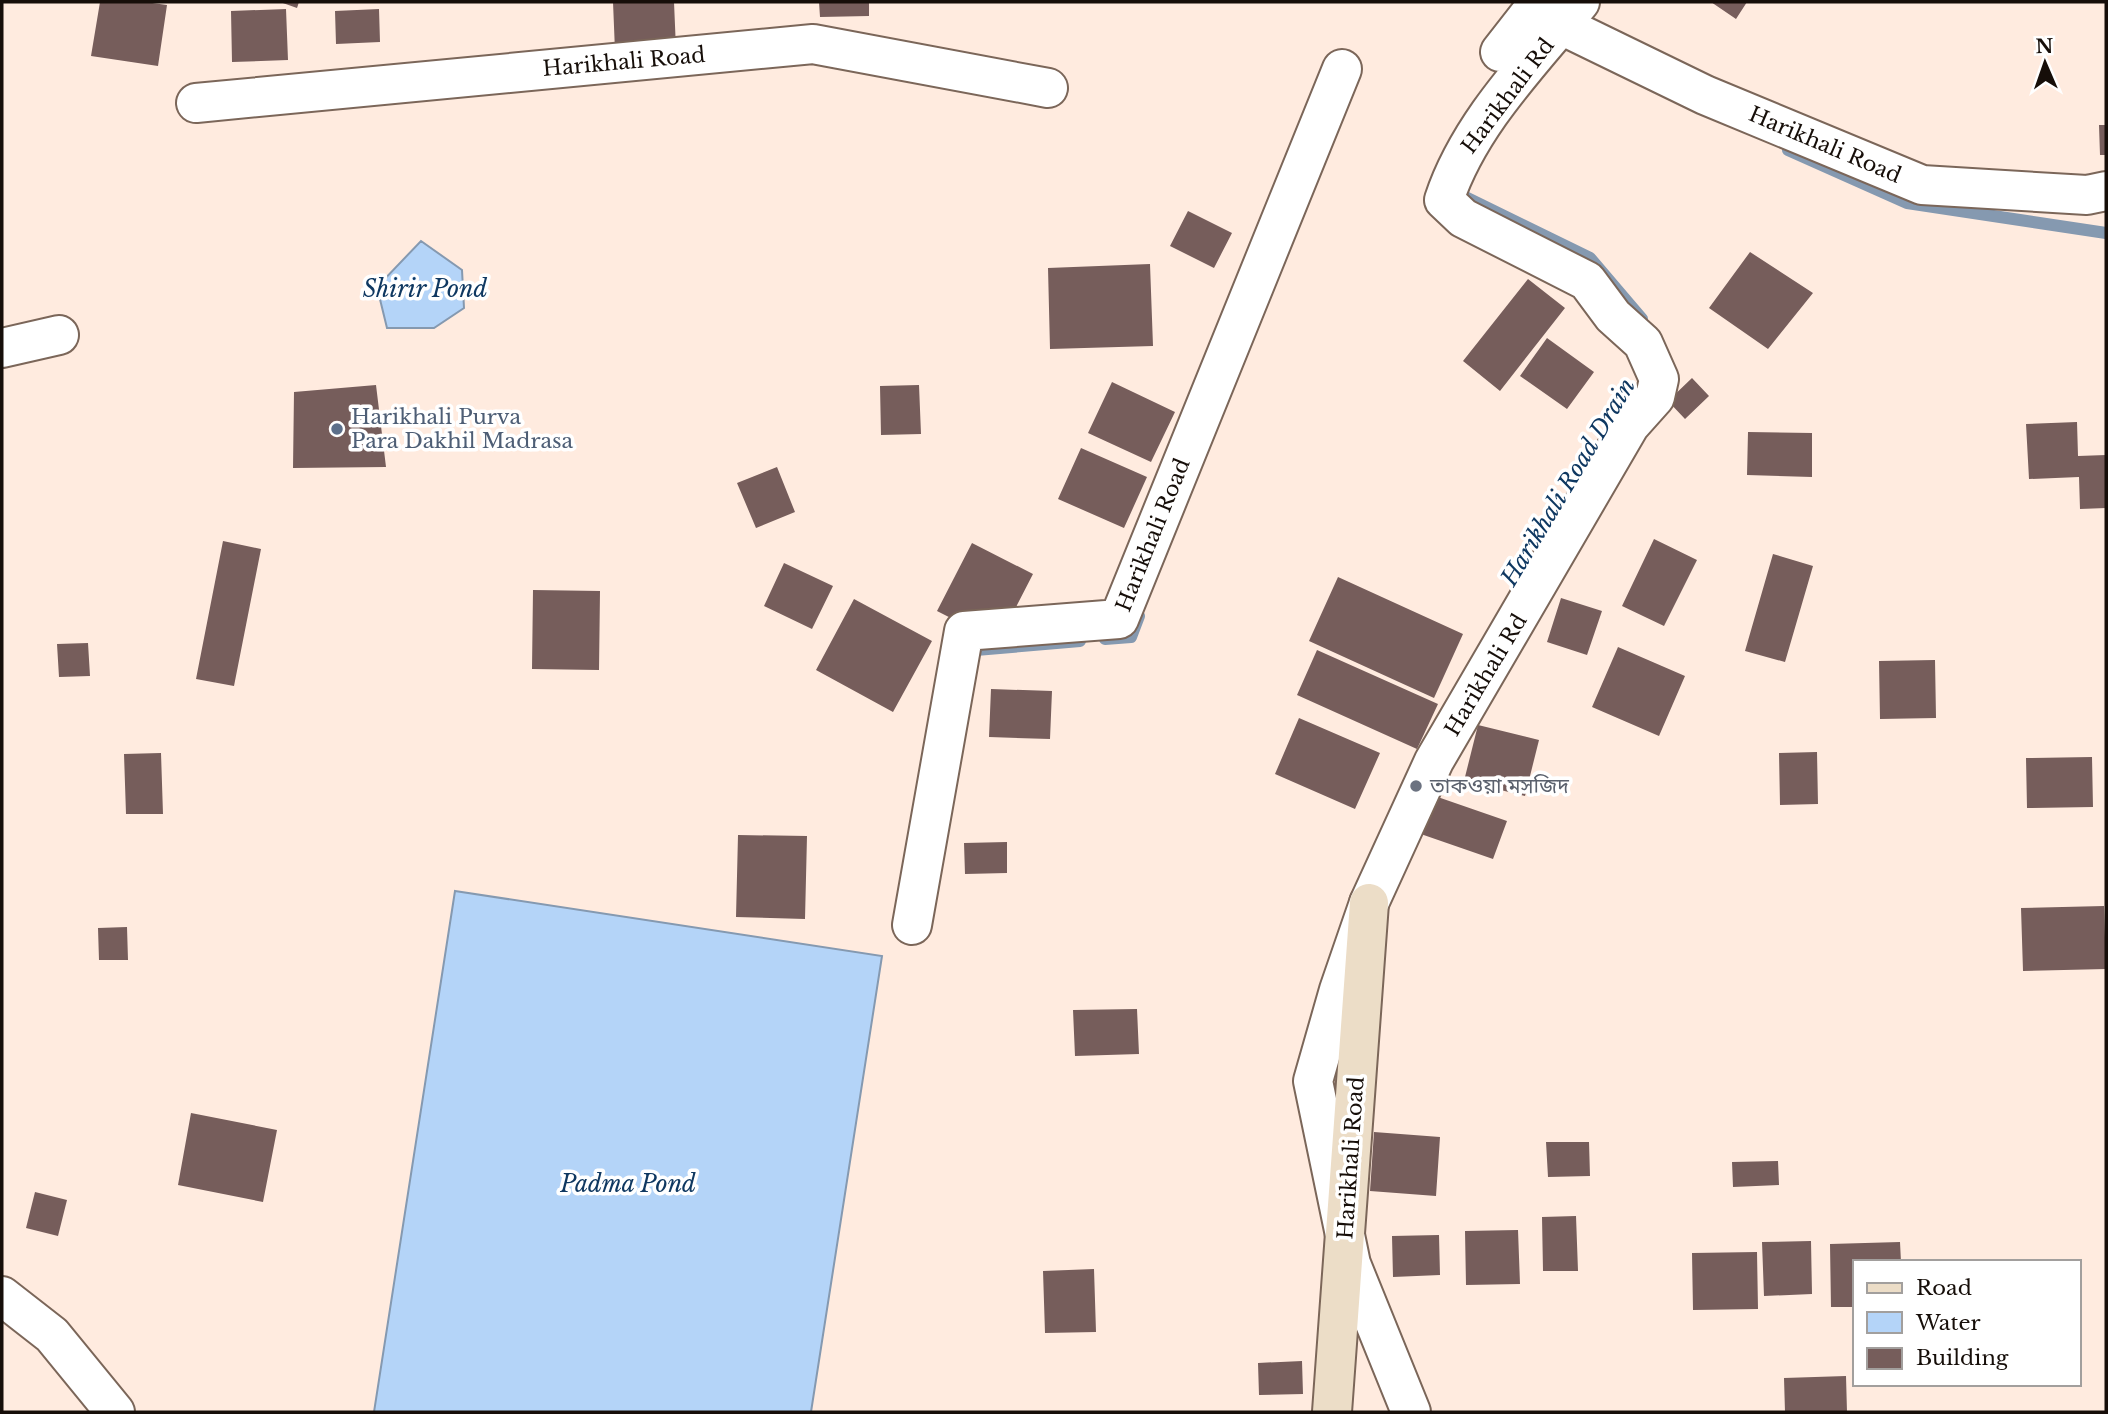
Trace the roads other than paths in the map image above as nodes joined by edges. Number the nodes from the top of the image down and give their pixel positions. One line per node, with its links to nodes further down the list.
1 (1560, 10): 2 (street); 6 (street, Harikhali Road); 9 (street, Harikhali Rd)
2 (1500, 52)
3 (1342, 69): 10 (street, Harikhali Road)
4 (1048, 88): 5 (street, Harikhali Road)
5 (196, 103)
6 (2106, 191)
7 (59, 335): 8 (street)
8 (2, 348)
9 (1369, 903): 13 (main road, Harikhali Road); 14 (street, Harikhali Rd)
10 (912, 925)
11 (2, 1296): 12 (street)
12 (115, 1412)
13 (1332, 1412)
14 (1410, 1412)

